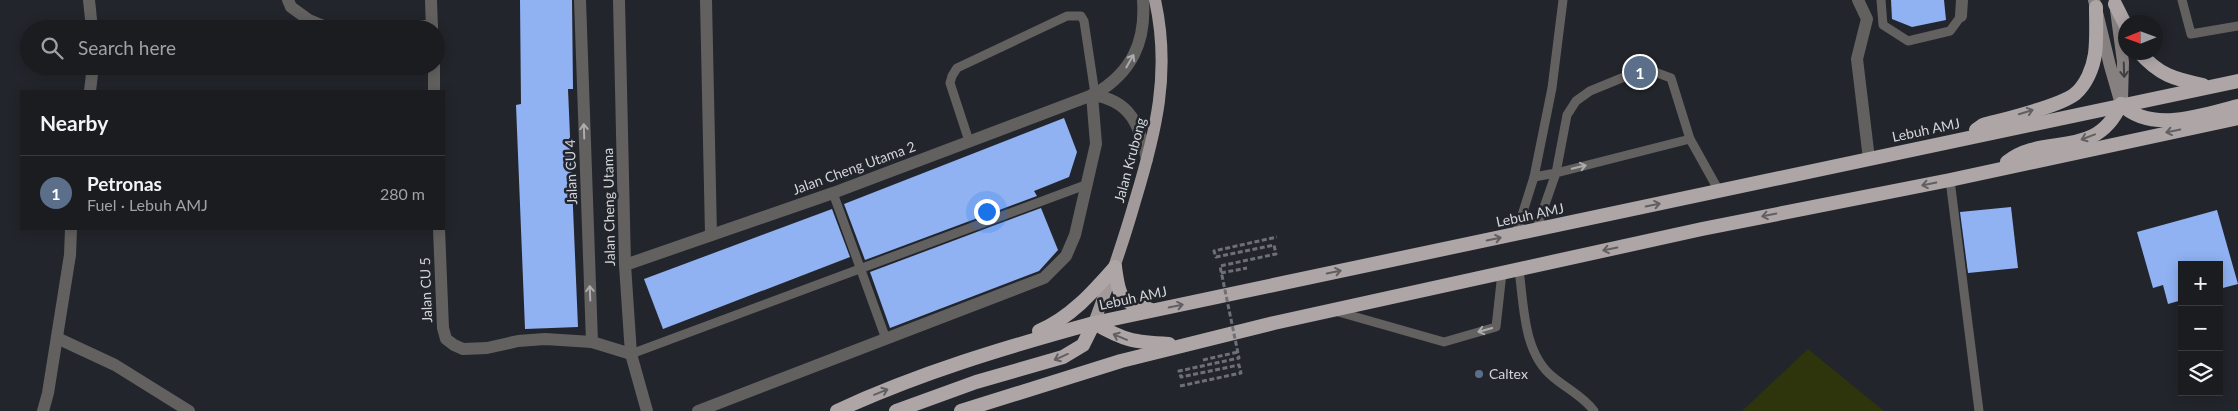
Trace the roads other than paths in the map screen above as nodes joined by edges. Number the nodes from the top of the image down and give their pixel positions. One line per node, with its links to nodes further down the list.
1 (89, 0): 18 (street)
2 (288, 0): 19 (street)
3 (431, 0): 20 (street)
4 (580, 0): 60 (street, Jalan CU 4, one-way to 4)
5 (619, 0): 50 (street, Jalan Cheng Utama)
6 (706, 0): 49 (street)
7 (1143, 0): 29 (street, Jalan Cheng Utama 2, one-way to 7)
8 (1155, 0): 37 (main road, Jalan Krubong)
9 (1563, 0): 40 (lane)
10 (1858, 0): 36 (street)
11 (1881, 0): 17 (lane)
12 (1962, 0): 17 (street)
13 (2182, 0): 21 (lane)
14 (2115, 2): 16 (highway); 30 (main road, one-way to 30)
15 (2095, 4): 30 (main road); 34 (highway, one-way to 15)
16 (2121, 15)
17 (1961, 16)
18 (91, 20)
19 (308, 20)
20 (432, 20)
21 (2238, 26)
22 (2145, 60): 26 (highway)
23 (92, 75): 27 (street)
24 (434, 75): 28 (street)
25 (2238, 81): 26 (highway, Lebuh AMJ)
26 (2212, 86): 30 (highway, Lebuh AMJ)
27 (90, 90)
28 (434, 90)
29 (1093, 94): 35 (street, Jalan Cheng Utama 2); 35 (lane); 37 (street); 42 (street)
30 (2121, 104): 31 (highway); 34 (highway, Lebuh AMJ); 38 (highway, one-way to 38)
31 (2238, 106)
32 (2238, 118): 38 (highway, one-way to 38)
33 (1690, 138): 39 (lane, one-way to 33); 39 (lane); 43 (lane)
34 (1966, 138): 36 (highway, Lebuh AMJ)
35 (969, 141): 44 (street, Jalan Cheng Utama 2)
36 (1869, 159): 43 (highway, Lebuh AMJ)
37 (1147, 160): 51 (main road, Jalan Krubong)
38 (1998, 169): 41 (highway)
39 (1556, 173): 40 (lane); 47 (lane)
40 (1534, 177): 48 (lane)
41 (1950, 180): 53 (highway, one-way to 53); 72 (lane)
42 (1088, 184): 52 (lane); 59 (street)
43 (1718, 191): 47 (highway, Lebuh AMJ, one-way to 43)
44 (833, 193): 49 (street, Jalan Cheng Utama 2); 52 (lane)
45 (71, 230): 58 (street)
46 (439, 230): 60 (street, Jalan CU 5)
47 (1536, 230): 48 (highway, Lebuh AMJ)
48 (1516, 234): 55 (highway, Lebuh AMJ, one-way to 48)
49 (711, 235): 50 (street, Jalan Cheng Utama 2)
50 (625, 265): 62 (street, Jalan Cheng Utama)
51 (1115, 267): 55 (highway); 57 (main road, Jalan Krubong); 63 (highway)
52 (860, 269): 59 (lane); 62 (lane)
53 (1519, 270): 54 (highway); 71 (lane)
54 (1502, 273): 56 (highway); 56 (lane, one-way to 56)
55 (1155, 310): 57 (highway, Lebuh AMJ)
56 (1331, 310): 61 (highway)
57 (1094, 323): 61 (highway, one-way to 57); 63 (highway, Lebuh AMJ); 69 (highway, one-way to 69)
58 (57, 338): 64 (street); 65 (street)
59 (886, 339): 67 (street)
60 (592, 342): 62 (street)
61 (1183, 344): 70 (highway)
62 (631, 354): 66 (street, Jalan Cheng Utama)
63 (983, 356): 68 (highway, Lebuh AMJ, one-way to 63)
64 (43, 411)
65 (189, 411)
66 (647, 411)
67 (698, 411)
68 (837, 411)
69 (896, 411)
70 (961, 411)
71 (1594, 411)
72 (1979, 411)

